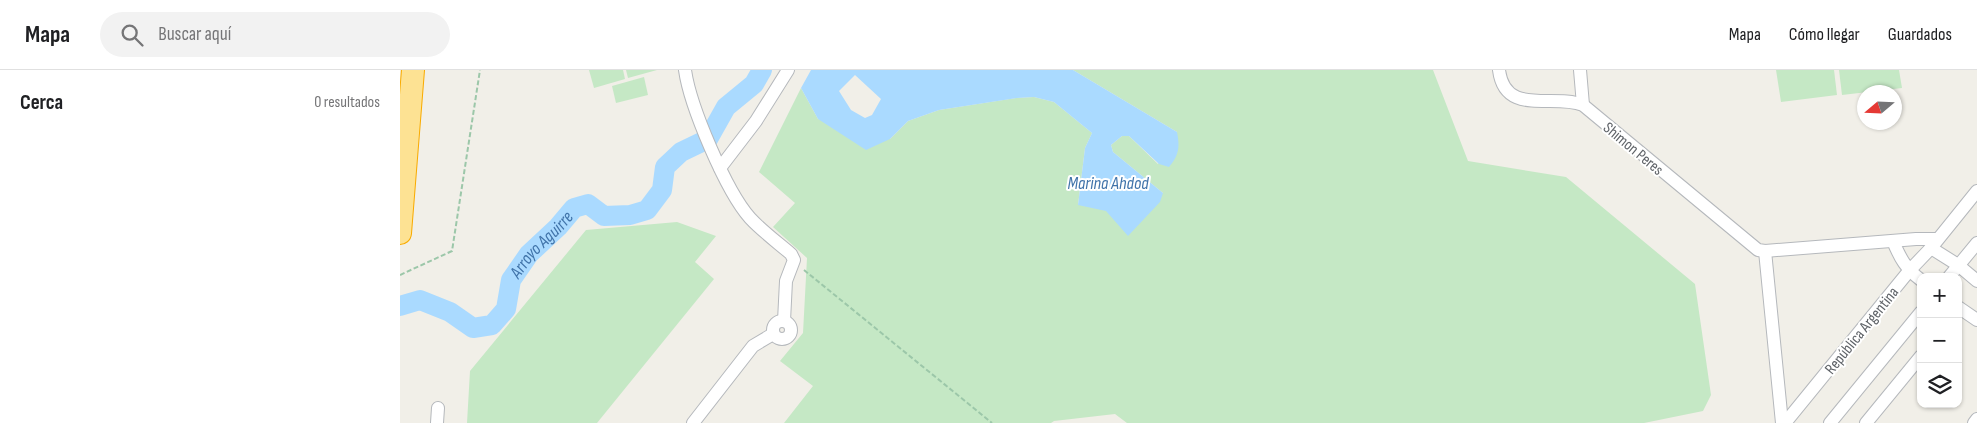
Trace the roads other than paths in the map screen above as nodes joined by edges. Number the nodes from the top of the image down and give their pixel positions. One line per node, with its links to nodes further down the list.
1 (414, 70): 9 (highway)
2 (685, 70): 7 (street)
3 (788, 70): 7 (street)
4 (1499, 70): 6 (street, Shimon Peres)
5 (1580, 70): 6 (street)
6 (1583, 105): 13 (street, Shimon Peres)
7 (720, 168): 26 (street)
8 (1977, 191): 12 (street, República Argentina)
9 (400, 233)
10 (1894, 241): 12 (street); 13 (street); 15 (street)
11 (1977, 243): 14 (street)
12 (1934, 244): 14 (street); 15 (street, República Argentina)
13 (1765, 251): 27 (street)
14 (1958, 265): 16 (street); 18 (street)
15 (1909, 271): 17 (street); 27 (street, República Argentina)
16 (1952, 273)
17 (1917, 277)
18 (1977, 280)
19 (1962, 310): 21 (street)
20 (1917, 317): 28 (street)
21 (1977, 320)
22 (1917, 361): 29 (street)
23 (438, 408): 25 (street)
24 (1977, 419): 30 (street)
25 (437, 423)
26 (693, 423)
27 (1783, 423)
28 (1830, 423)
29 (1866, 423)
30 (1974, 423)

